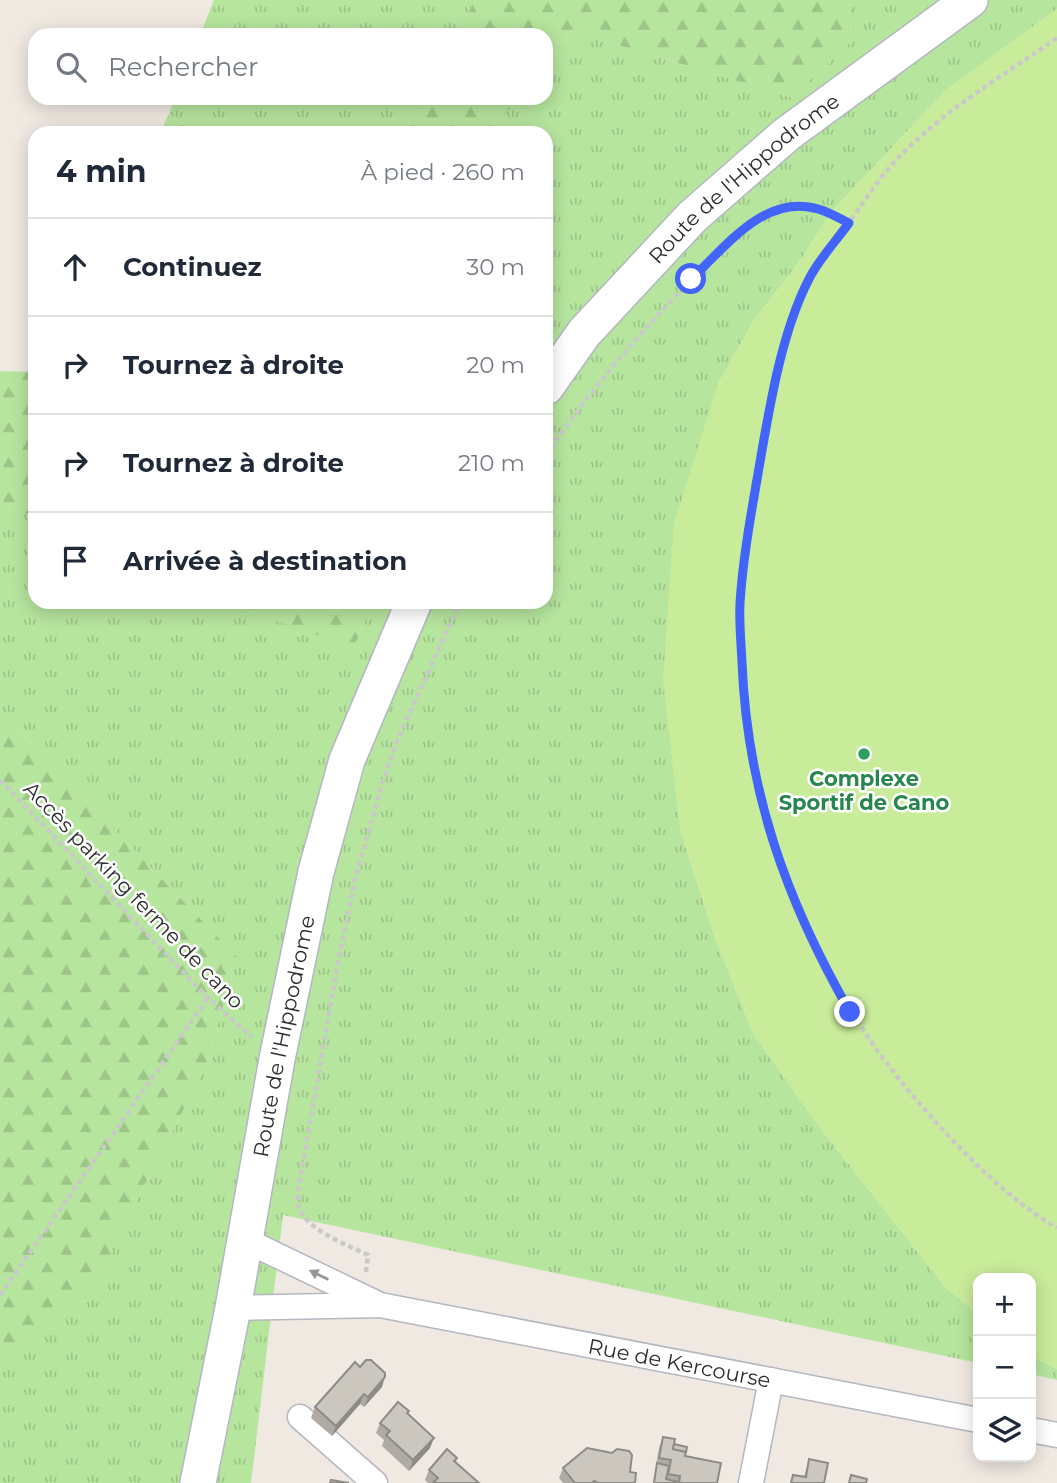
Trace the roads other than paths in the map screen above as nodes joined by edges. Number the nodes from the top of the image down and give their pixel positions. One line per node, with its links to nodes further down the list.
1 (971, 0): 2 (main road, Route de l'Hippodrome)
2 (553, 377)
3 (411, 609): 4 (main road, Route de l'Hippodrome)
4 (245, 1240): 5 (street, Rue de Kercourse, one-way to 4); 6 (main road, Route de l'Hippodrome)
5 (380, 1305): 6 (street, Rue de Kercourse); 7 (street, Rue de Kercourse)
6 (233, 1308): 12 (main road, Route de l'Hippodrome)
7 (771, 1380): 9 (street, Rue de Kercourse); 14 (street)
8 (300, 1417): 13 (street)
9 (973, 1419)
10 (1036, 1431): 11 (street)
11 (1057, 1435)
12 (198, 1483)
13 (375, 1483)
14 (751, 1483)

